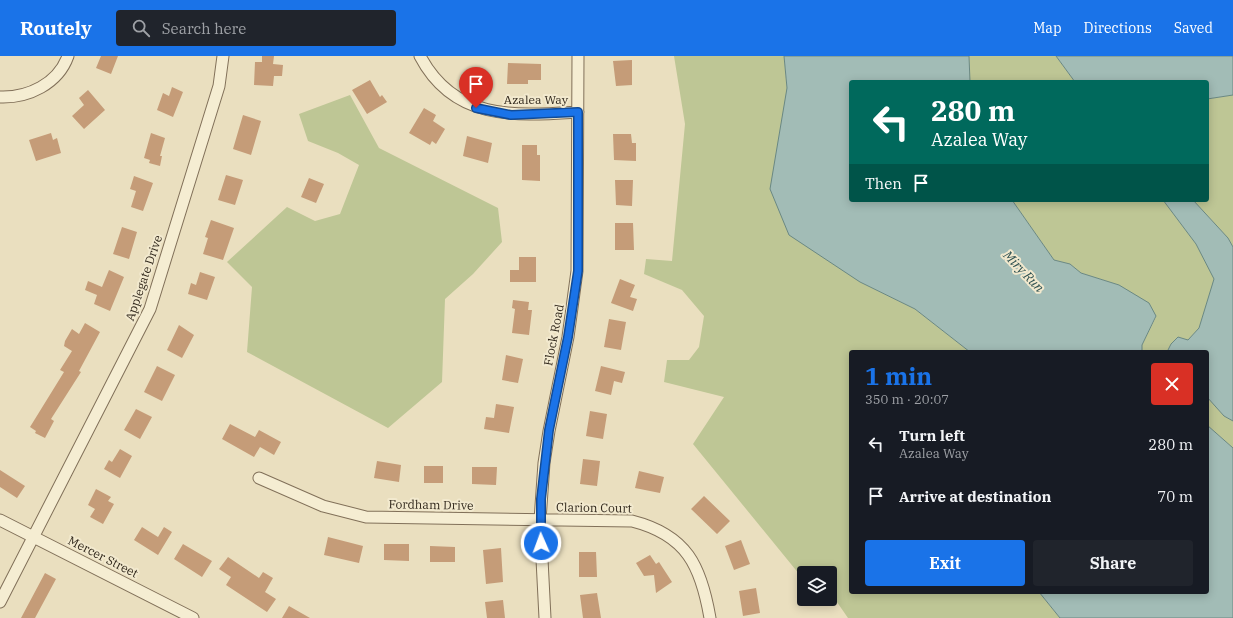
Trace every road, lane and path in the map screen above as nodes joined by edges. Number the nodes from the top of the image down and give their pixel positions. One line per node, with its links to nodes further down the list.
1 (68, 56): 5 (street)
2 (223, 56): 10 (street, Applegate Drive)
3 (420, 56): 6 (street, Azalea Way)
4 (578, 56): 6 (street, Flock Road)
5 (0, 96)
6 (578, 112): 9 (street, Flock Road)
7 (259, 478): 9 (street, Fordham Drive)
8 (0, 520): 10 (street, Mercer Street)
9 (540, 520): 13 (street, Flock Road); 14 (street, Clarion Court)
10 (33, 537): 11 (street, Applegate Drive); 12 (street, Mercer Street)
11 (0, 602)
12 (194, 618)
13 (545, 618)
14 (710, 618)

